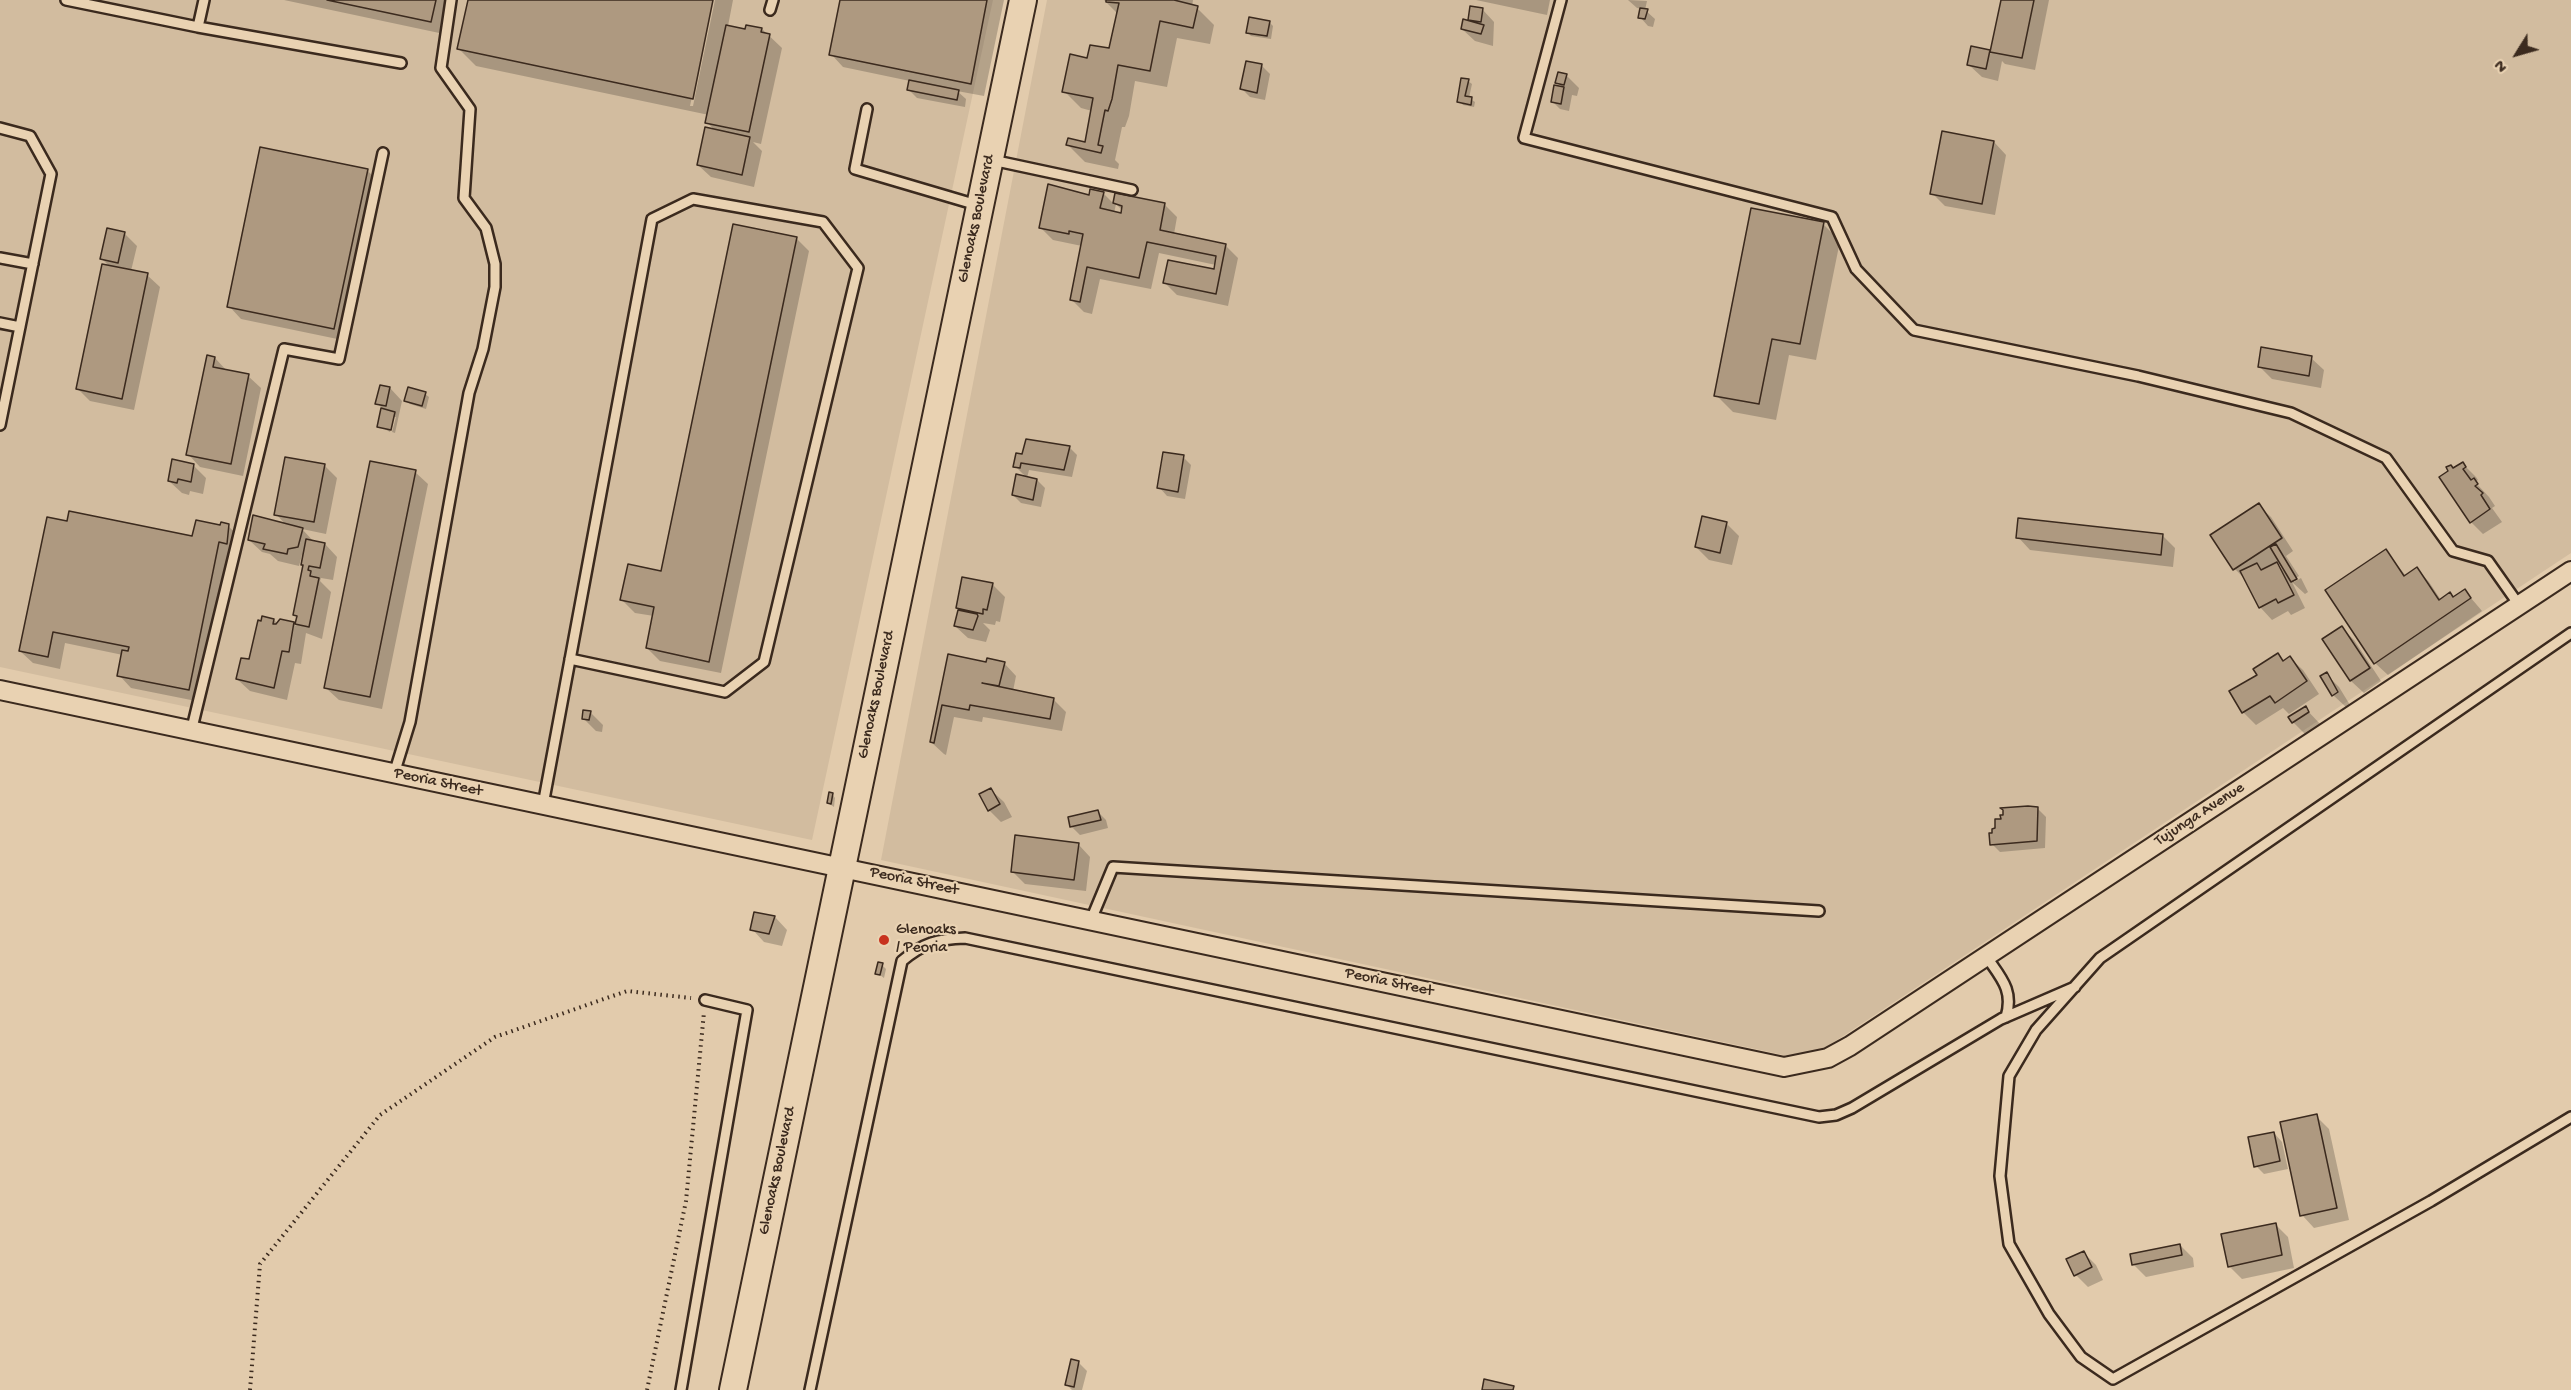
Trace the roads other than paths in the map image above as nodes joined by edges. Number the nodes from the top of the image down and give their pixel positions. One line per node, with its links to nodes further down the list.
1 (66, 0): 8 (lane)
2 (204, 0): 8 (lane)
3 (450, 0): 27 (lane)
4 (773, 0): 7 (lane)
5 (1023, 0): 13 (main road, Glenoaks Boulevard)
6 (1561, 0): 22 (lane)
7 (771, 10)
8 (198, 27): 9 (lane)
9 (401, 63)
10 (867, 108): 15 (lane)
11 (0, 128): 17 (lane)
12 (383, 153): 26 (lane)
13 (989, 160): 14 (lane); 15 (main road, Glenoaks Boulevard)
14 (1132, 190)
15 (980, 206): 29 (main road, Glenoaks Boulevard)
16 (0, 258): 17 (lane)
17 (33, 264): 19 (lane)
18 (0, 323): 19 (lane)
19 (20, 327): 20 (lane)
20 (0, 425)
21 (2571, 571): 22 (street, Tujunga Avenue)
22 (2519, 605): 32 (street, Tujunga Avenue)
23 (2571, 633): 33 (lane)
24 (570, 659): 24 (lane); 28 (lane)
25 (0, 690): 26 (street, Peoria Street)
26 (191, 732): 27 (street, Peoria Street)
27 (394, 774): 28 (street, Peoria Street)
28 (543, 805): 29 (street, Peoria Street)
29 (841, 867): 31 (street, Peoria Street); 39 (main road, Glenoaks Boulevard)
30 (1818, 911): 31 (lane)
31 (1090, 920): 36 (street, Peoria Street)
32 (1986, 956): 35 (lane); 36 (street, Tujunga Avenue)
33 (2074, 987): 35 (lane); 37 (lane)
34 (705, 1000): 38 (lane)
35 (2006, 1017): 40 (lane)
36 (1828, 1058)
37 (2571, 1117)
38 (681, 1390)
39 (733, 1390)
40 (810, 1390)

